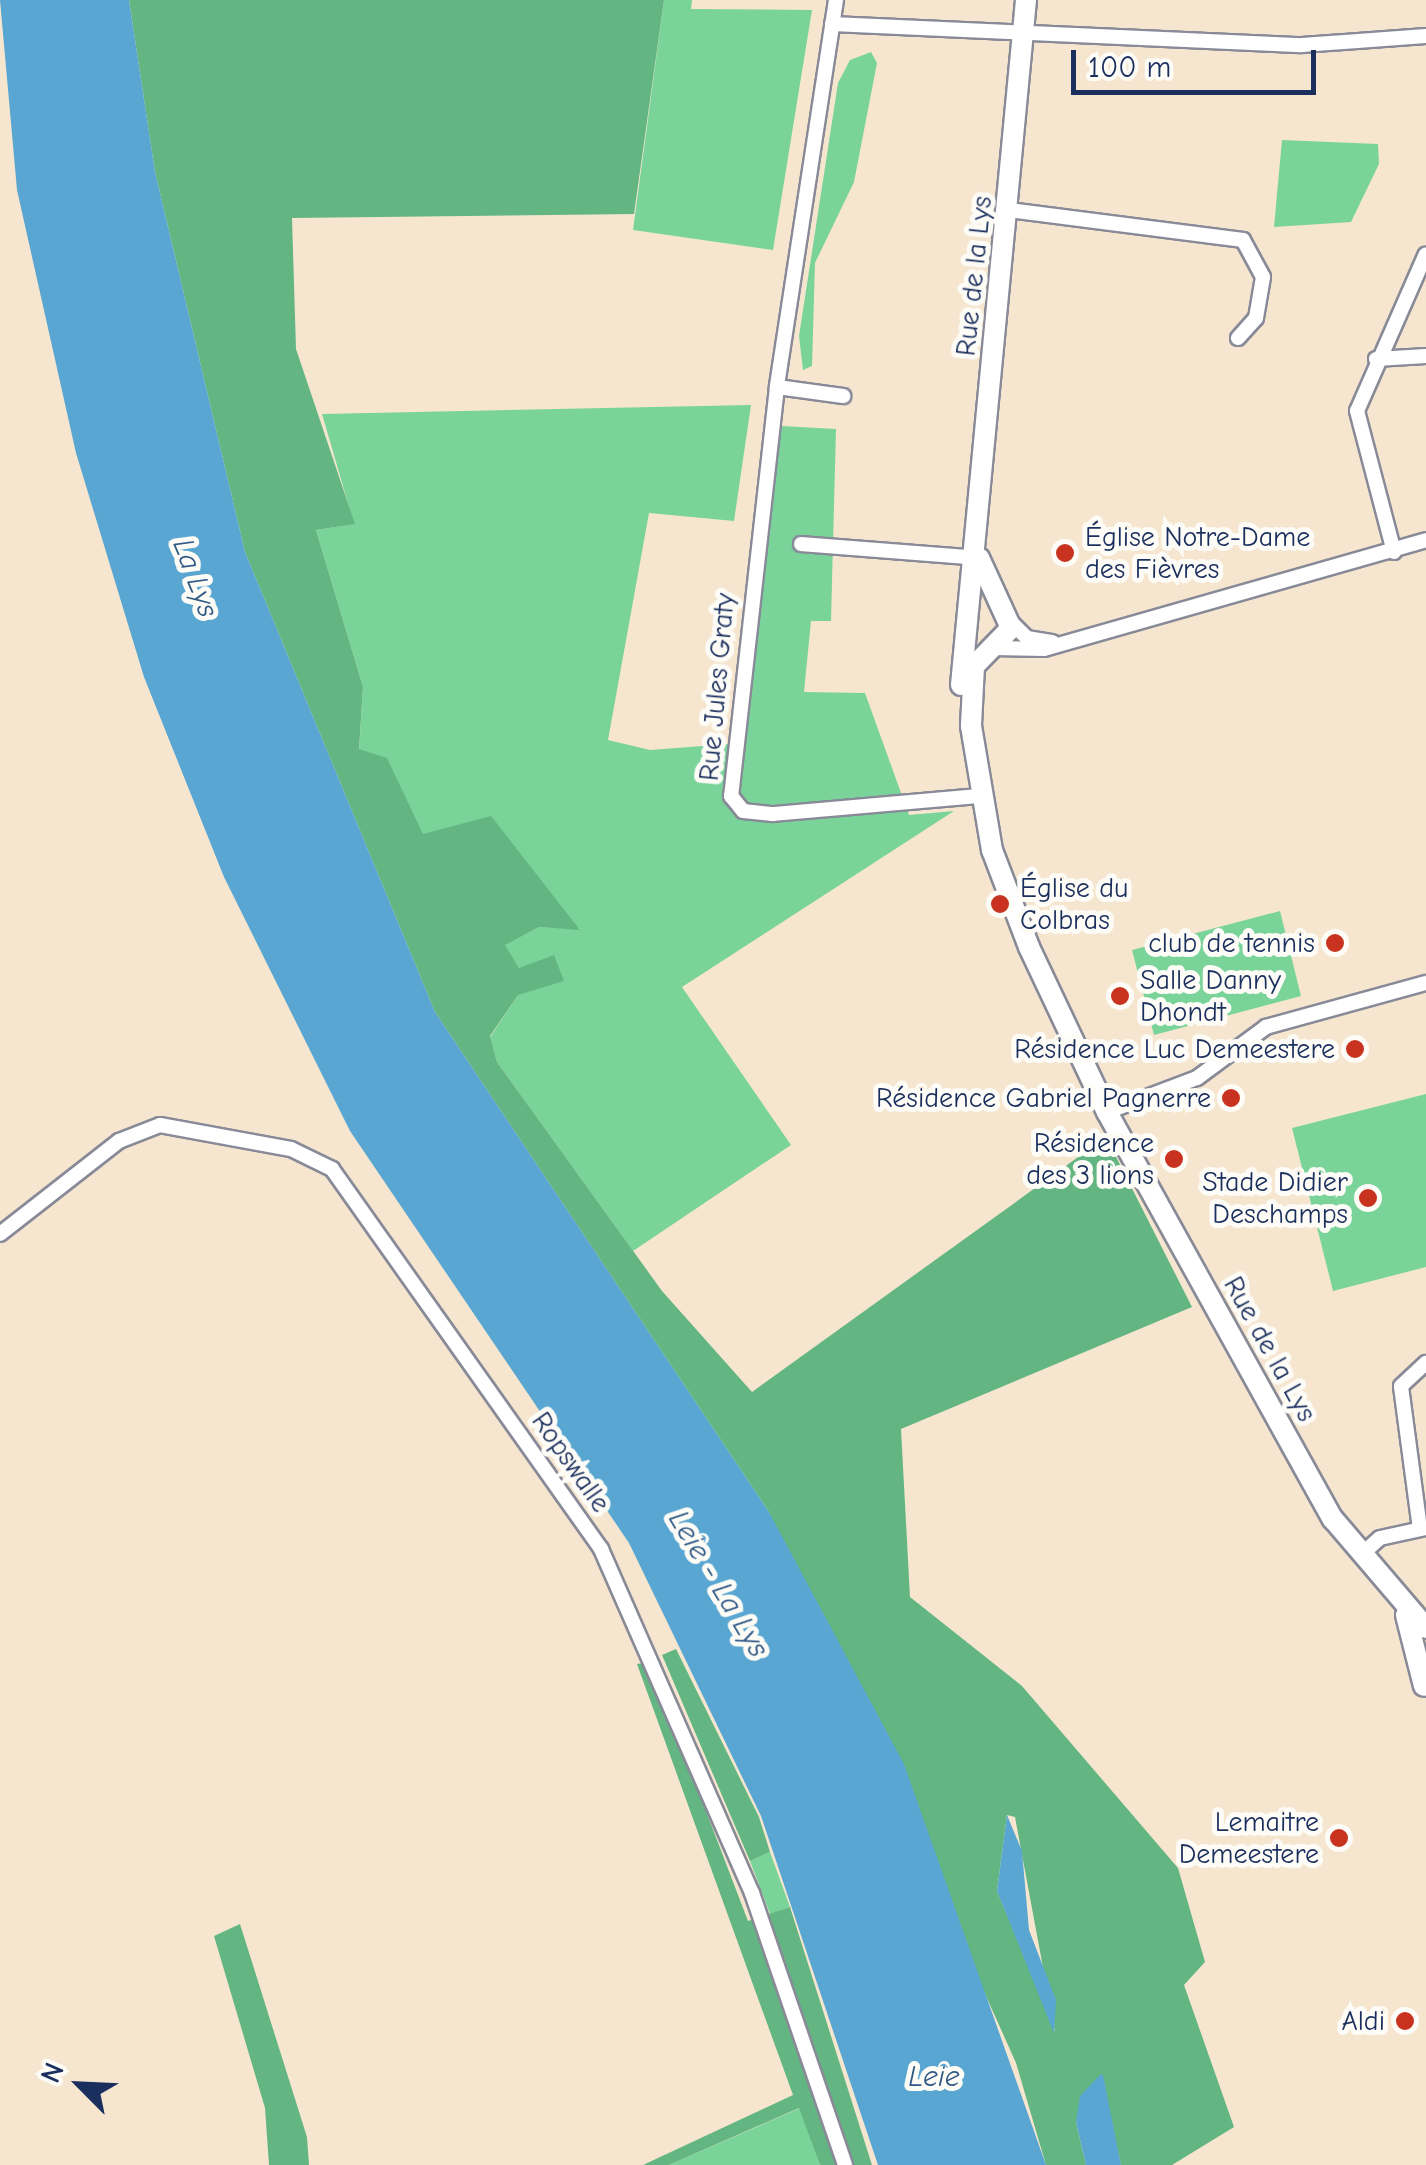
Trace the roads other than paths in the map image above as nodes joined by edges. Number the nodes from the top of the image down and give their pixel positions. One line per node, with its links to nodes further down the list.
1 (836, 0): 3 (street, Rue Jules Graty)
2 (1026, 0): 4 (main road, Rue de la Lys)
3 (832, 24): 4 (street); 11 (street, Rue Jules Graty)
4 (1024, 34): 5 (street); 6 (main road, Rue de la Lys)
5 (1426, 36)
6 (1009, 210): 8 (street); 16 (main road, Rue de la Lys)
7 (1426, 254): 10 (street)
8 (1238, 338)
9 (1426, 356): 10 (street)
10 (1376, 359): 15 (street)
11 (778, 387): 12 (street); 22 (street, Rue Jules Graty)
12 (843, 396)
13 (1426, 540): 15 (street)
14 (801, 544): 16 (street)
15 (1394, 552): 19 (street)
16 (979, 558): 17 (main road, Rue de la Lys); 18 (main road, Rue de la Lys)
17 (1006, 615): 18 (main road); 19 (street); 20 (main road)
18 (968, 622): 20 (main road); 21 (main road, Rue de la Lys)
19 (1064, 642): 20 (street)
20 (993, 648): 21 (main road, Rue de la Lys)
21 (971, 726): 22 (main road, Rue de la Lys)
22 (980, 796): 24 (main road, Rue de la Lys)
23 (1426, 983): 24 (street)
24 (1107, 1112): 28 (main road, Rue de la Lys)
25 (0, 1234): 32 (street, Ropswalle)
26 (1426, 1363): 27 (street)
27 (1423, 1529): 28 (street)
28 (1360, 1555): 29 (main road, Rue de la Lys)
29 (1396, 1596): 30 (main road, Rue de la Lys); 31 (main road, Rue de la Lys)
30 (1426, 1628)
31 (1425, 1689)
32 (845, 2165)

